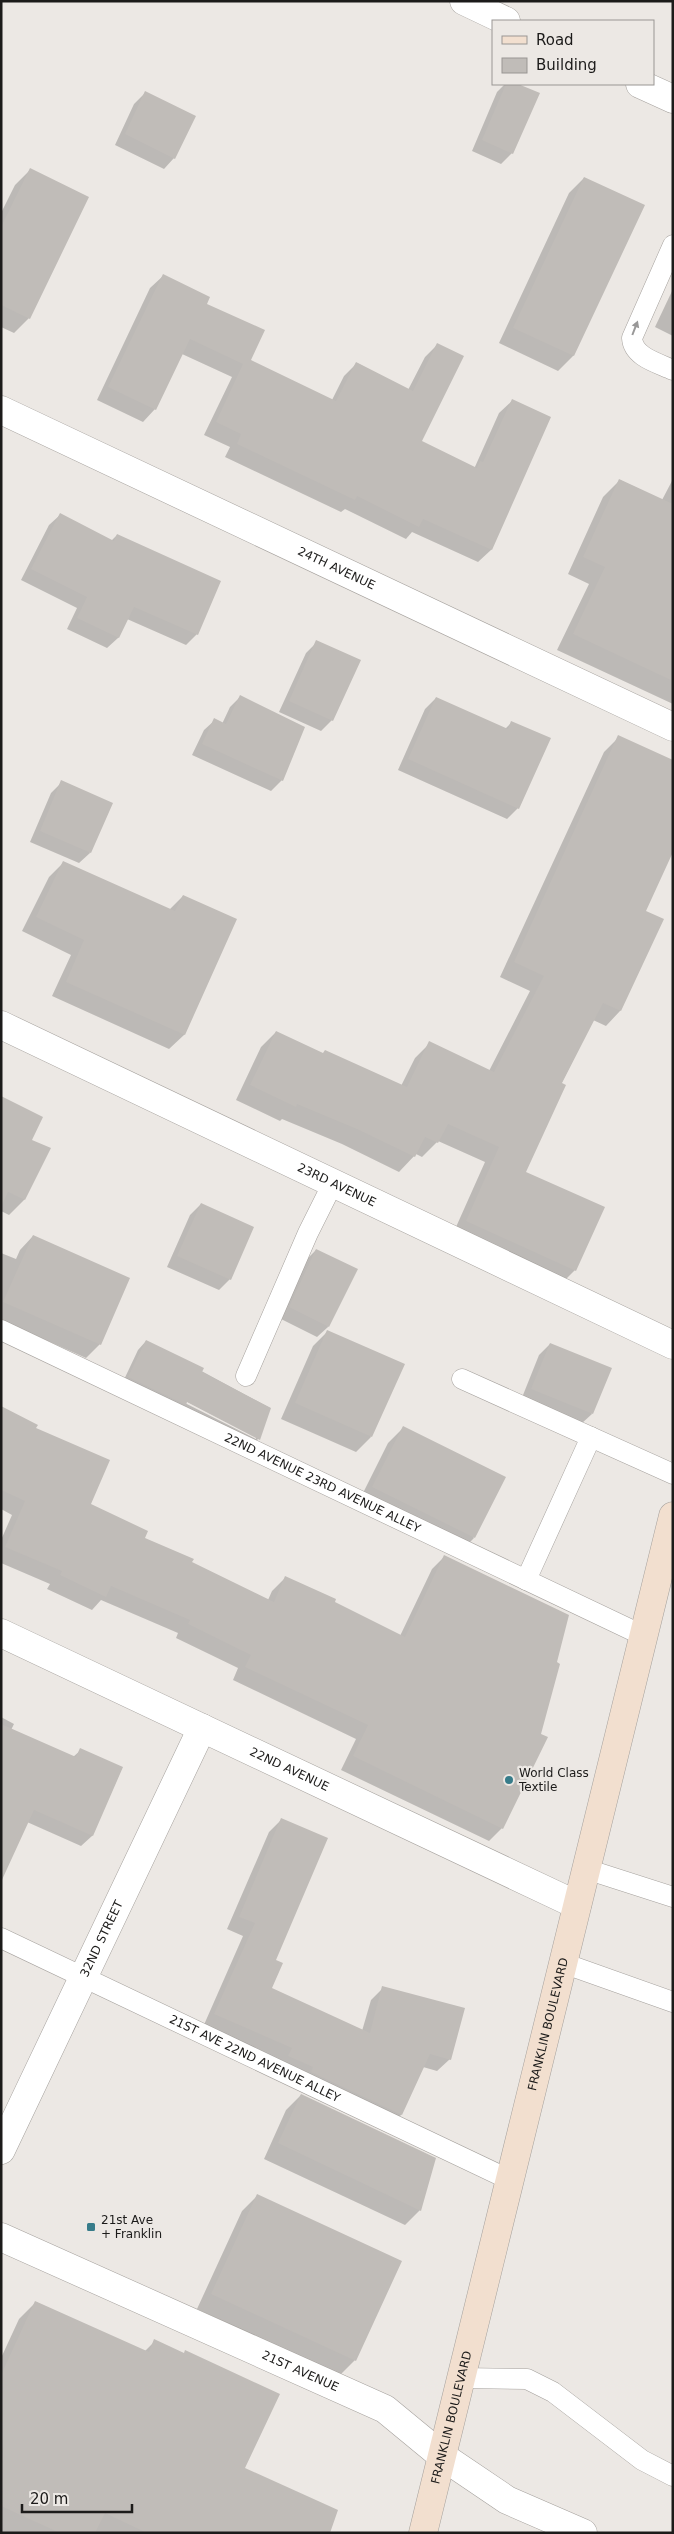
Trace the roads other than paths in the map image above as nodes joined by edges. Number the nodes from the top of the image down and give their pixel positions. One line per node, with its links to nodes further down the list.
1 (464, 1): 2 (street)
2 (504, 20)
3 (642, 85): 4 (street)
4 (673, 99)
5 (673, 245): 6 (lane, one-way to 5)
6 (673, 370)
7 (1, 410): 8 (street, 24TH AVENUE)
8 (673, 727)
9 (1, 1025): 10 (street, 23RD AVENUE)
10 (333, 1183): 12 (street, 23RD AVENUE); 13 (lane)
11 (1, 1330): 18 (lane, 22ND AVENUE 23RD AVENUE ALLEY)
12 (673, 1345)
13 (246, 1376)
14 (462, 1379): 15 (lane)
15 (590, 1437): 16 (lane); 18 (lane)
16 (673, 1474)
17 (673, 1516): 20 (main road, FRANKLIN BOULEVARD)
18 (526, 1580): 20 (lane, 22ND AVENUE 23RD AVENUE ALLEY)
19 (1, 1633): 21 (street, 22ND AVENUE)
20 (644, 1636): 22 (main road, FRANKLIN BOULEVARD)
21 (202, 1728): 24 (street, 22ND AVENUE); 27 (street, 32ND STREET)
22 (586, 1869): 23 (lane); 24 (main road, FRANKLIN BOULEVARD)
23 (673, 1897)
24 (577, 1905): 26 (main road, FRANKLIN BOULEVARD)
25 (1, 1938): 27 (lane, 21ST AVE 22ND AVENUE ALLEY)
26 (563, 1963): 28 (lane); 30 (main road, FRANKLIN BOULEVARD)
27 (83, 1977): 29 (street, 32ND STREET); 30 (lane, 21ST AVE 22ND AVENUE ALLEY)
28 (673, 2002)
29 (1, 2150)
30 (510, 2180): 32 (main road, FRANKLIN BOULEVARD)
31 (1, 2237): 33 (street, 21ST AVENUE)
32 (461, 2378): 33 (main road, FRANKLIN BOULEVARD); 34 (lane)
33 (442, 2456): 35 (main road, FRANKLIN BOULEVARD); 36 (street, 21ST AVENUE)
34 (673, 2476)
35 (423, 2533)
36 (583, 2533)

